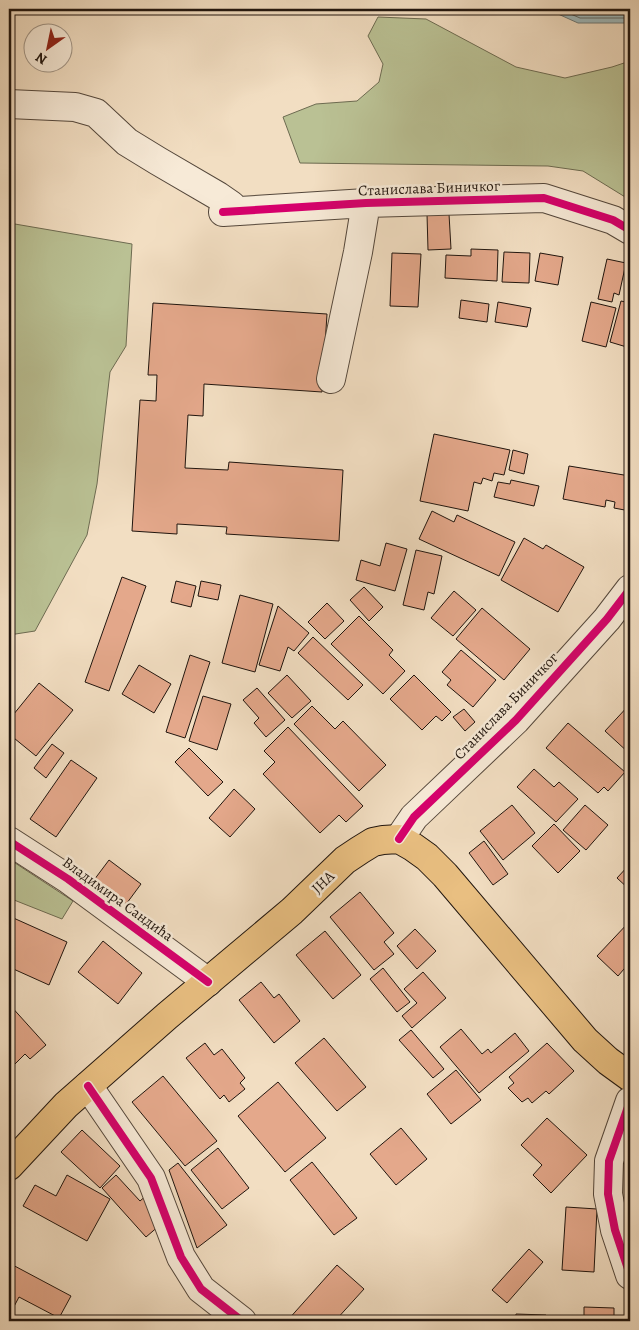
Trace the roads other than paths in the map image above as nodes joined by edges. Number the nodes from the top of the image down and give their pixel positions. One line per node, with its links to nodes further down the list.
1 (9, 104): 2 (street, Станислава Биничког)
2 (366, 203): 3 (street, Станислава Биничког); 4 (street)
3 (630, 230)
4 (331, 379)
5 (630, 589): 6 (street, Станислава Биничког)
6 (399, 839): 8 (main road, ЈНА); 9 (main road)
7 (9, 841): 8 (street, Владимира Сандића)
8 (208, 982): 10 (main road, ЈНА)
9 (630, 1077)
10 (88, 1086): 12 (main road, ЈНА); 14 (street)
11 (630, 1101): 13 (street)
12 (9, 1166)
13 (630, 1275)
14 (242, 1321)

